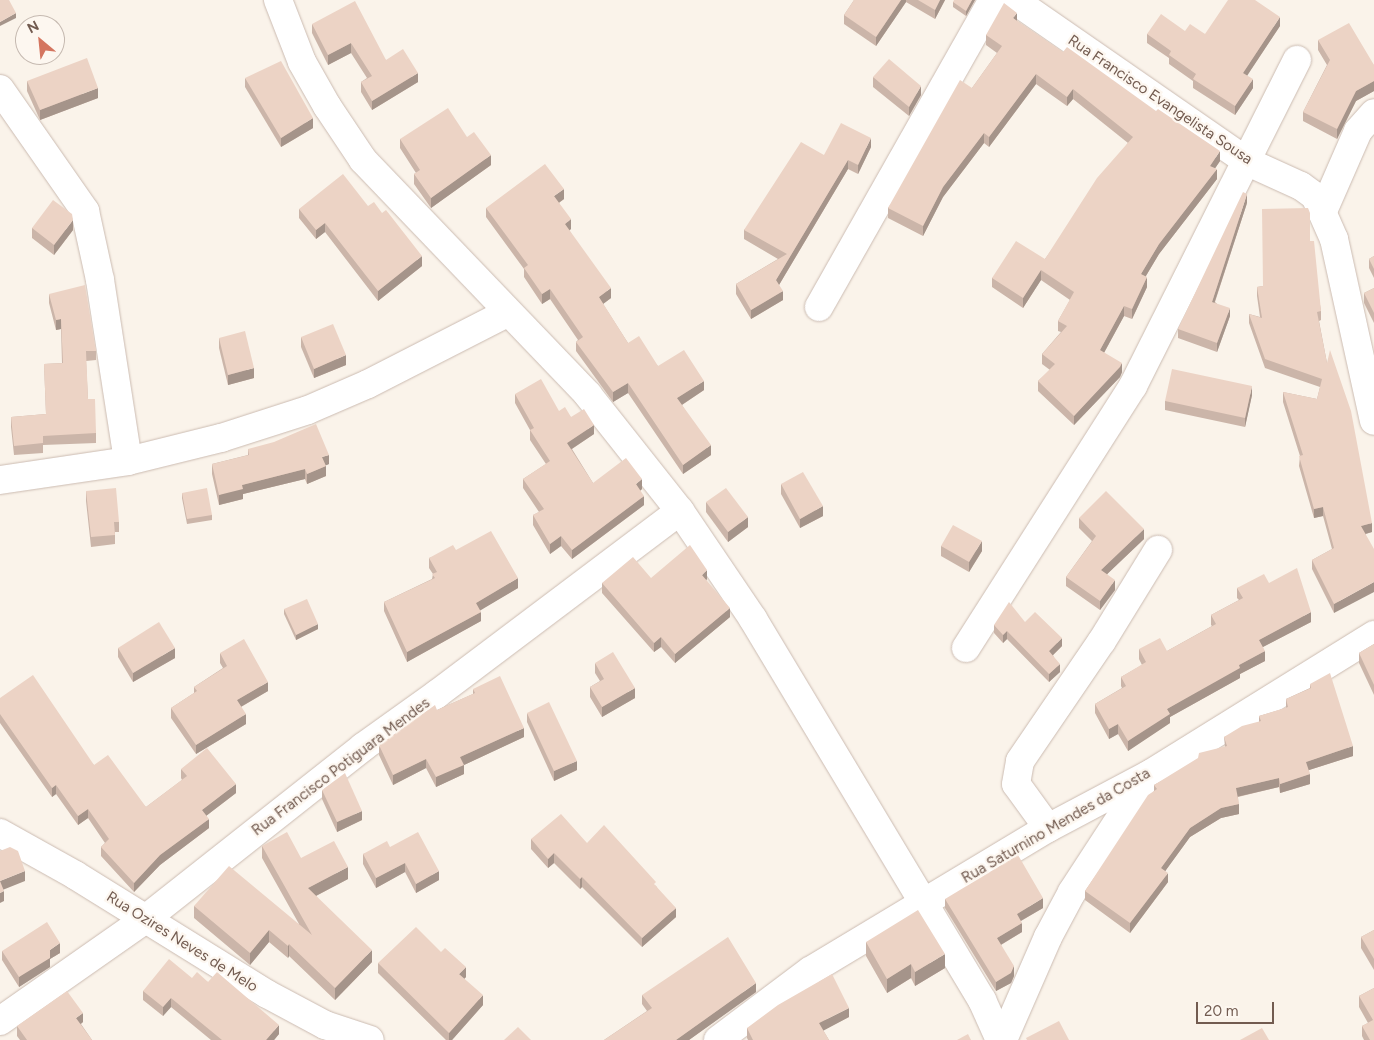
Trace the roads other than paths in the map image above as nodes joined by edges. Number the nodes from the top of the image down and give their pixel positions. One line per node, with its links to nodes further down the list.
1 (278, 0): 10 (street)
2 (993, 0): 9 (street)
3 (1014, 0): 7 (street, Rua Francisco Evangelista Sousa)
4 (1297, 60): 7 (street)
5 (0, 89): 12 (street)
6 (1374, 114): 8 (street)
7 (1248, 162): 8 (street, Rua Francisco Evangelista Sousa); 17 (street)
8 (1324, 210): 11 (street, Rua Francisco Evangelista Sousa)
9 (819, 306)
10 (507, 313): 12 (street); 14 (street)
11 (1374, 421)
12 (128, 461): 13 (street)
13 (0, 480)
14 (680, 510): 21 (street); 22 (street, Rua Francisco Potiguara Mendes)
15 (1158, 550): 19 (street)
16 (1374, 635): 18 (street, Rua Saturnino Mendes da Costa)
17 (966, 648)
18 (1150, 774): 19 (street, Rua Saturnino Mendes da Costa); 29 (street)
19 (1048, 828): 21 (street, Rua Saturnino Mendes da Costa)
20 (0, 833): 22 (street, Rua Ozires Neves de Melo)
21 (922, 905): 28 (street, Rua Saturnino Mendes da Costa); 29 (street)
22 (144, 920): 23 (street, Rua Francisco Potiguara Mendes); 25 (street, Rua Ozires Neves de Melo)
23 (0, 1021)
24 (0, 1025): 26 (street)
25 (328, 1032): 27 (street, Rua Ozires Neves de Melo)
26 (7, 1040)
27 (370, 1040)
28 (718, 1040)
29 (1002, 1040)

